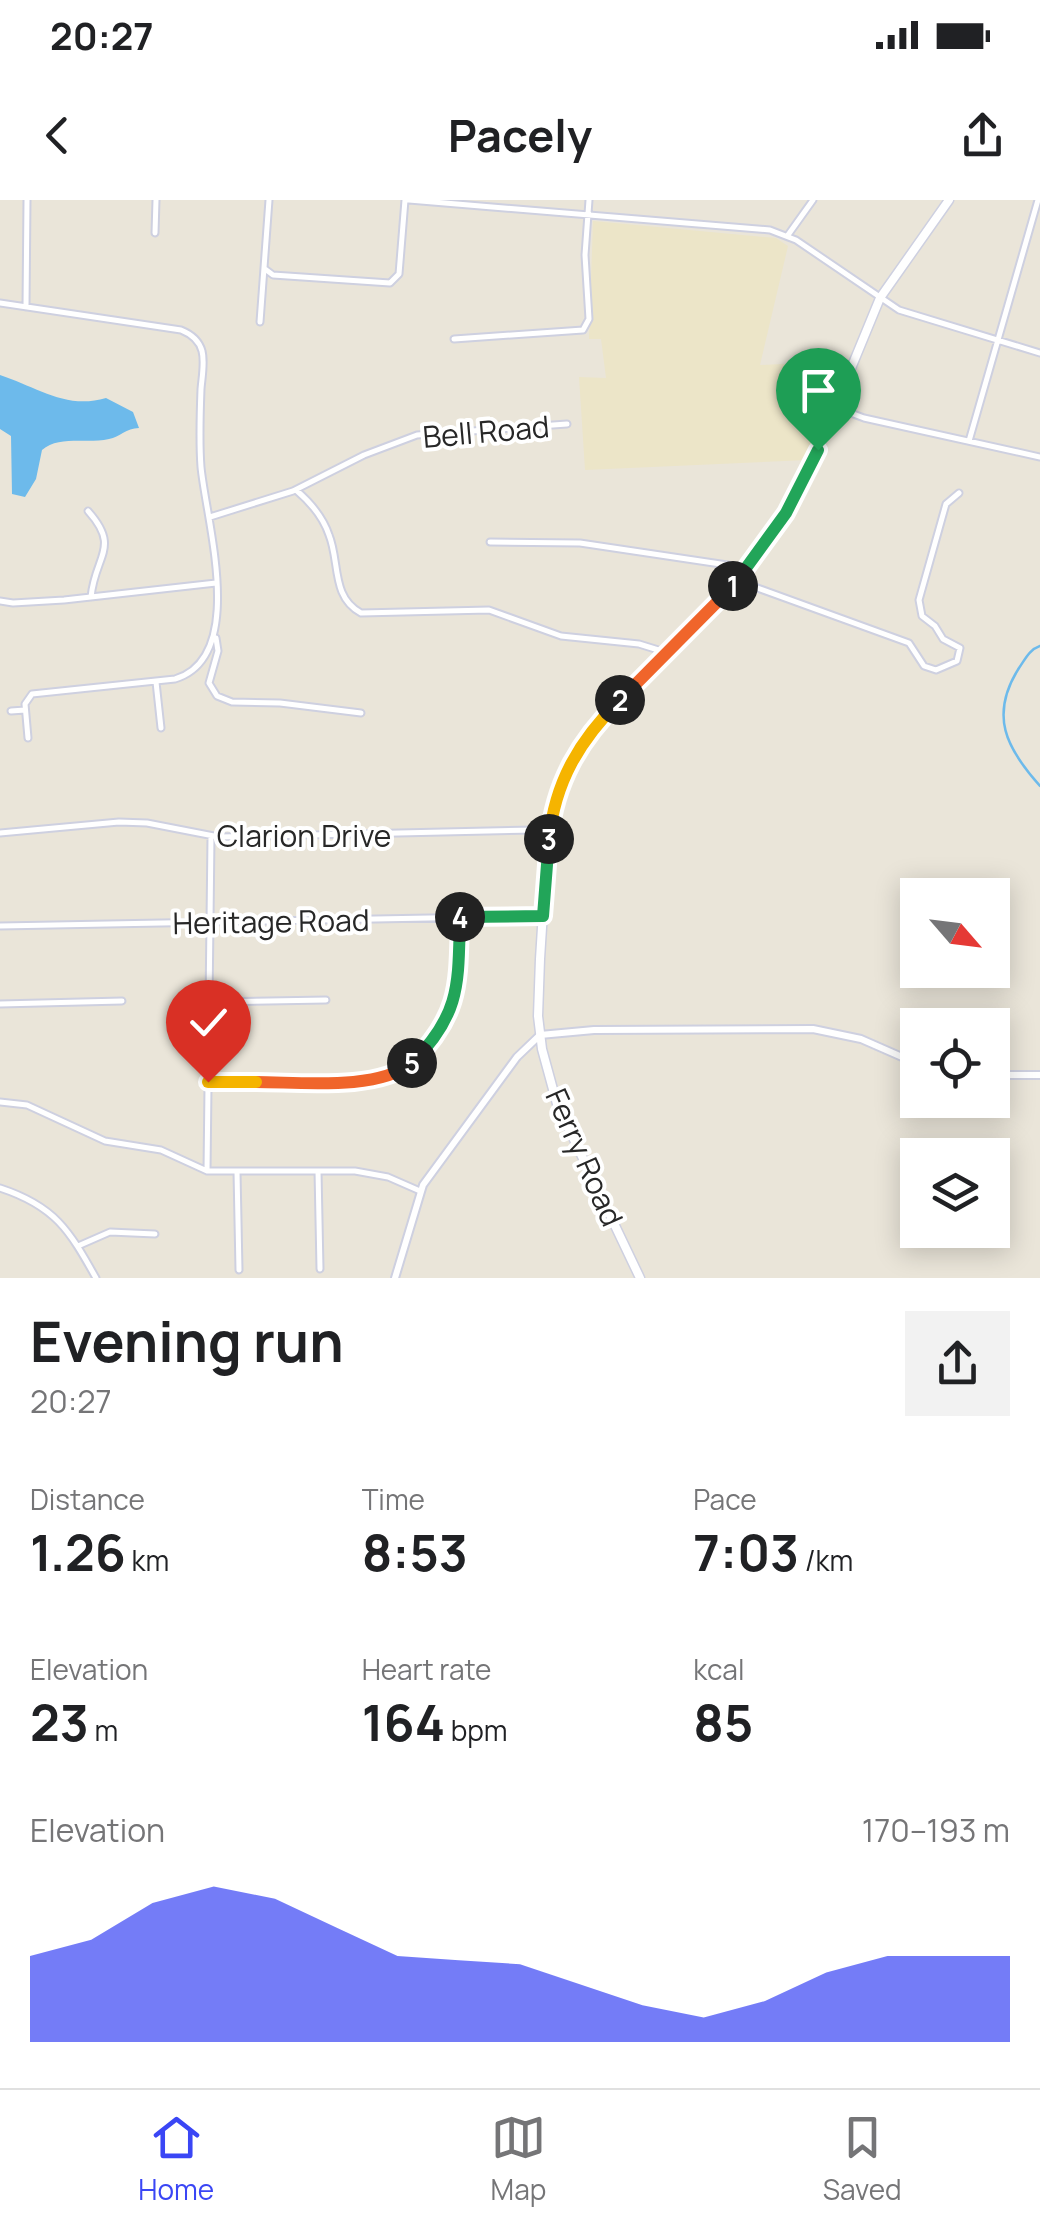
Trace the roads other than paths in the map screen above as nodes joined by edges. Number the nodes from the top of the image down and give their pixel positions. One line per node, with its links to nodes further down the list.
1 (28, 200): 16 (street)
2 (156, 200): 11 (street)
3 (269, 200): 13 (street)
4 (407, 200): 9 (street); 13 (street)
5 (590, 200): 10 (street)
6 (813, 200): 12 (street)
7 (948, 200): 14 (main road, Ferry Road)
8 (1038, 200): 19 (street)
9 (453, 202): 10 (street)
10 (588, 215): 12 (street); 18 (street)
11 (156, 234)
12 (788, 236): 14 (street)
13 (265, 269): 17 (street)
14 (880, 298): 19 (street); 21 (main road, Ferry Road)
15 (0, 303): 16 (street)
16 (26, 308): 28 (street)
17 (260, 322)
18 (454, 339)
19 (998, 341): 20 (street); 23 (street)
20 (1040, 353)
21 (835, 407): 23 (street); 30 (main road, Ferry Road)
22 (567, 424): 25 (street, Bell Road)
23 (970, 441): 24 (street)
24 (1040, 456)
25 (296, 490): 28 (street, Bell Road); 35 (street)
26 (959, 494): 30 (street)
27 (88, 510): 32 (street)
28 (210, 517): 31 (street)
29 (490, 542): 30 (street)
30 (742, 575): 35 (main road, Ferry Road)
31 (216, 583): 32 (street); 34 (street)
32 (92, 597): 33 (street)
33 (0, 601)
34 (215, 630): 36 (street); 39 (street)
35 (668, 653): 42 (main road, Ferry Road)
36 (156, 682): 37 (street); 40 (street)
37 (26, 710): 38 (street); 41 (street)
38 (11, 711)
39 (360, 713)
40 (161, 728)
41 (28, 738)
42 (550, 826): 44 (street, Clarion Drive); 45 (main road, Ferry Road)
43 (0, 834): 44 (street, Clarion Drive)
44 (211, 837): 47 (street)
45 (543, 916): 46 (street, Heritage Road); 53 (main road, Ferry Road)
46 (460, 917): 47 (street, Heritage Road); 57 (street)
47 (210, 922): 48 (street, Heritage Road); 51 (street)
48 (0, 926)
49 (326, 1000): 51 (street)
50 (122, 1002): 52 (street)
51 (209, 1002): 57 (street)
52 (0, 1004)
53 (540, 1035): 54 (street); 63 (street); 70 (main road, Ferry Road)
54 (900, 1056)
55 (1010, 1075): 56 (street)
56 (1040, 1075)
57 (208, 1082): 59 (street)
58 (0, 1102): 59 (street)
59 (207, 1171): 61 (street)
60 (318, 1171): 61 (street); 63 (street); 66 (street)
61 (237, 1172): 67 (street)
62 (0, 1188): 65 (street)
63 (420, 1191): 69 (street)
64 (155, 1234): 65 (street)
65 (78, 1246): 68 (street)
66 (320, 1268)
67 (239, 1270)
68 (96, 1278)
69 (395, 1278)
70 (640, 1278)

